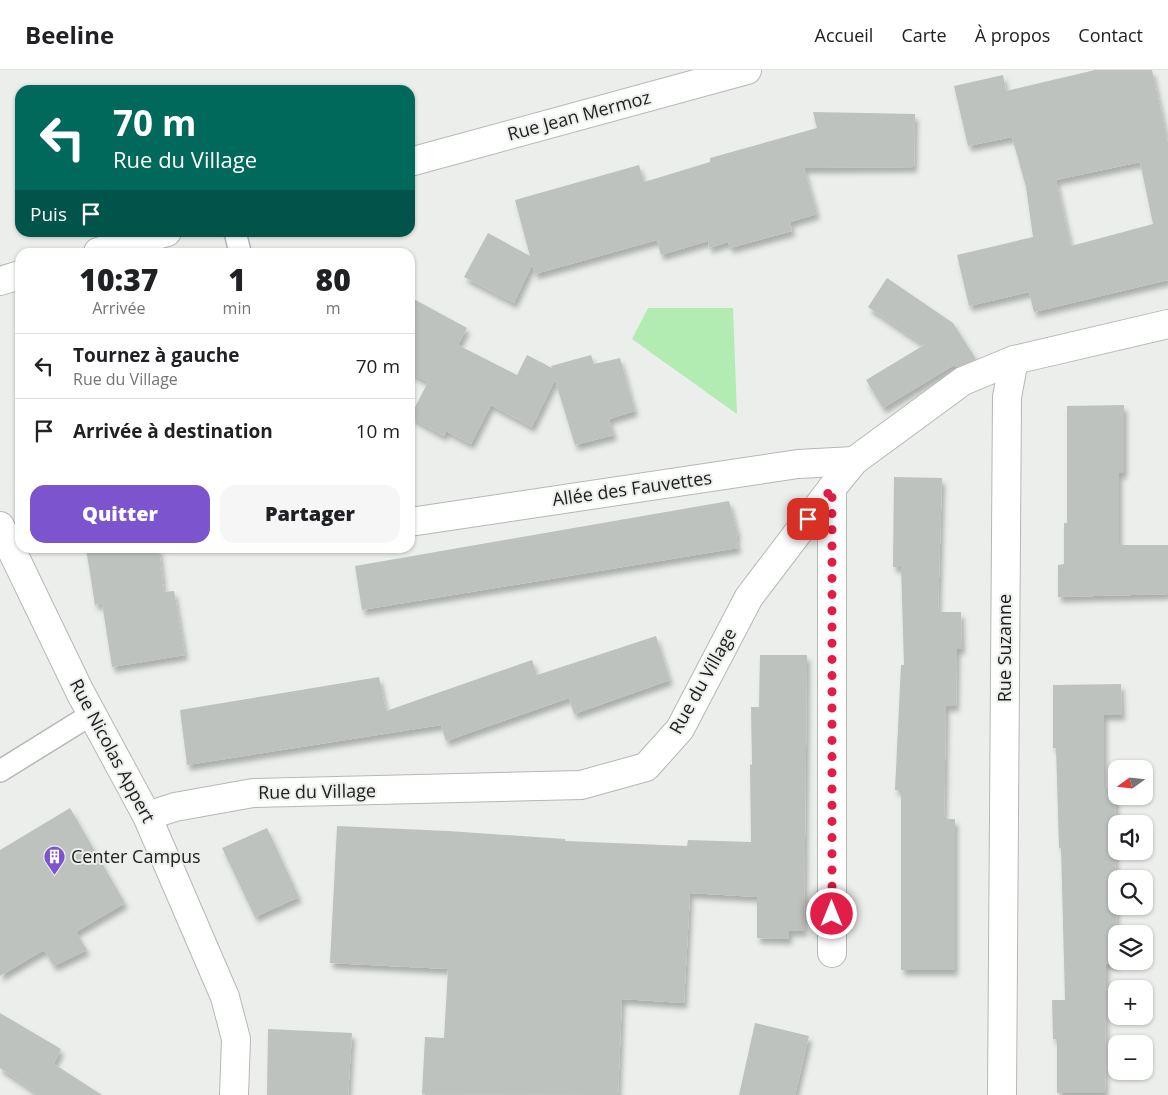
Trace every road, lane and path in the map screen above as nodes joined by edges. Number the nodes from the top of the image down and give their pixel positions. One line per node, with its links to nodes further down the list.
1 (747, 70): 2 (street, Rue Jean Mermoz)
2 (415, 161)
3 (150, 237): 4 (street)
4 (112, 248)
5 (15, 276): 6 (street)
6 (0, 281)
7 (1168, 324): 8 (street)
8 (1014, 360): 9 (street, Rue du Village); 18 (street, Rue Suzanne)
9 (854, 461): 10 (street, Rue du Village); 11 (street, Allée des Fauvettes)
10 (832, 488): 15 (street, Rue du Village); 16 (street)
11 (415, 521)
12 (0, 526): 13 (street, Rue Nicolas Appert)
13 (92, 714): 14 (lane); 15 (street, Rue Nicolas Appert)
14 (0, 771)
15 (147, 816): 17 (street, Rue Nicolas Appert)
16 (832, 953)
17 (234, 1095)
18 (1002, 1095)

